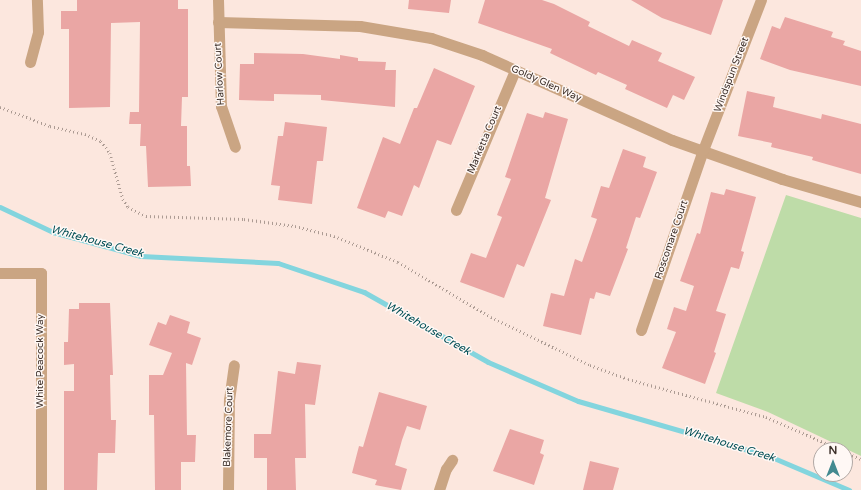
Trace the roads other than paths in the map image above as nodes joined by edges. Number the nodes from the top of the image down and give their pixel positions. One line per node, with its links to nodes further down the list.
1 (38, 0): 5 (street)
2 (218, 0): 4 (street, Harlow Court)
3 (761, 0): 8 (street, Windspun Street)
4 (218, 22): 6 (street, Goldy Glen Way); 7 (street, Harlow Court)
5 (30, 62)
6 (515, 70): 8 (street, Goldy Glen Way); 10 (street, Marketta Court)
7 (235, 146)
8 (703, 150): 9 (street, Goldy Glen Way); 12 (street, Roscomare Court)
9 (861, 202)
10 (456, 210)
11 (0, 273): 15 (street, White Peacock Way)
12 (641, 330)
13 (234, 364): 16 (street, Blakemore Court)
14 (452, 460): 17 (street)
15 (41, 490)
16 (228, 490)
17 (439, 490)

